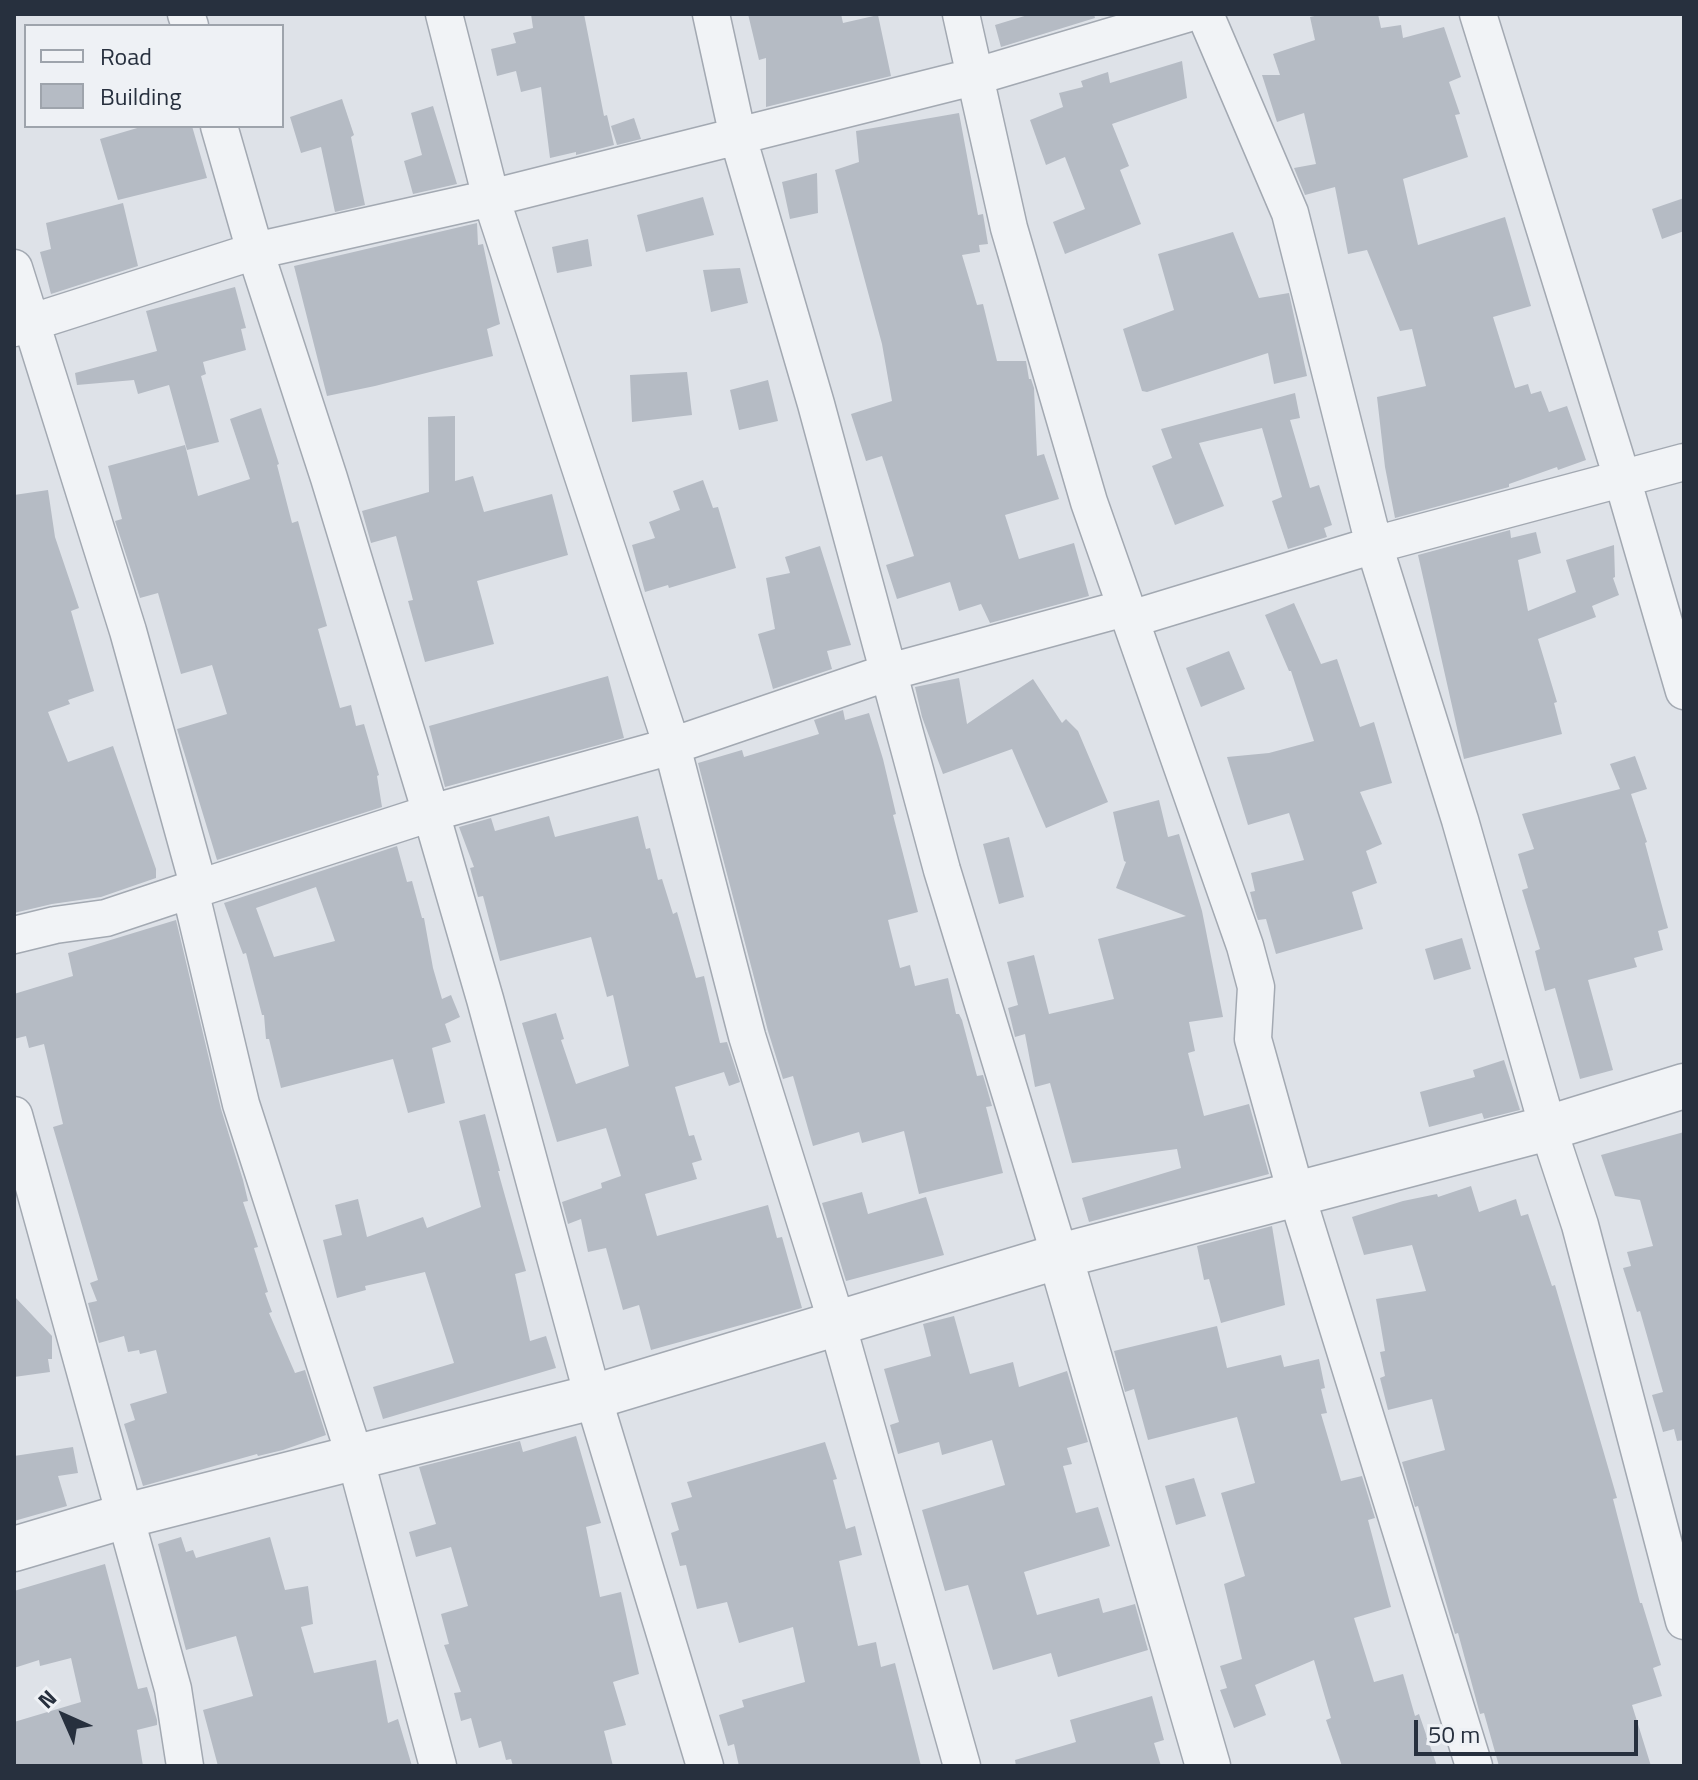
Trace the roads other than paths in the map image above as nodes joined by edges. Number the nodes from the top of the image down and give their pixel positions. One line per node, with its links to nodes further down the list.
1 (444, 14): 10 (street)
2 (711, 14): 9 (street)
3 (961, 14): 7 (street)
4 (1186, 14): 7 (street)
5 (1205, 14): 16 (street)
6 (1478, 14): 15 (street)
7 (977, 76): 9 (street); 17 (street)
8 (220, 128): 11 (street)
9 (738, 137): 10 (street); 18 (street)
10 (491, 198): 11 (street); 20 (street)
11 (255, 251): 13 (street); 21 (street)
12 (14, 268): 13 (street)
13 (23, 325): 22 (street)
14 (1684, 462): 15 (street)
15 (1622, 478): 16 (street); 19 (street)
16 (1374, 545): 17 (street); 26 (street)
17 (1128, 613): 18 (street); 27 (street)
18 (889, 672): 20 (street); 28 (street)
19 (1684, 691)
20 (672, 746): 21 (street); 29 (street)
21 (431, 813): 22 (street); 30 (street)
22 (195, 889): 23 (street); 31 (street)
23 (14, 935)
24 (1684, 1086): 26 (street)
25 (14, 1115): 32 (street)
26 (1548, 1128): 27 (street); 34 (street)
27 (1296, 1193): 28 (street); 40 (street)
28 (1060, 1256): 29 (street); 39 (street)
29 (837, 1323): 30 (street); 38 (street)
30 (593, 1397): 31 (street); 37 (street)
31 (355, 1457): 32 (street); 36 (street)
32 (125, 1516): 33 (street); 35 (street)
33 (14, 1549)
34 (1684, 1621)
35 (185, 1766)
36 (438, 1766)
37 (705, 1766)
38 (962, 1766)
39 (1208, 1766)
40 (1474, 1766)

